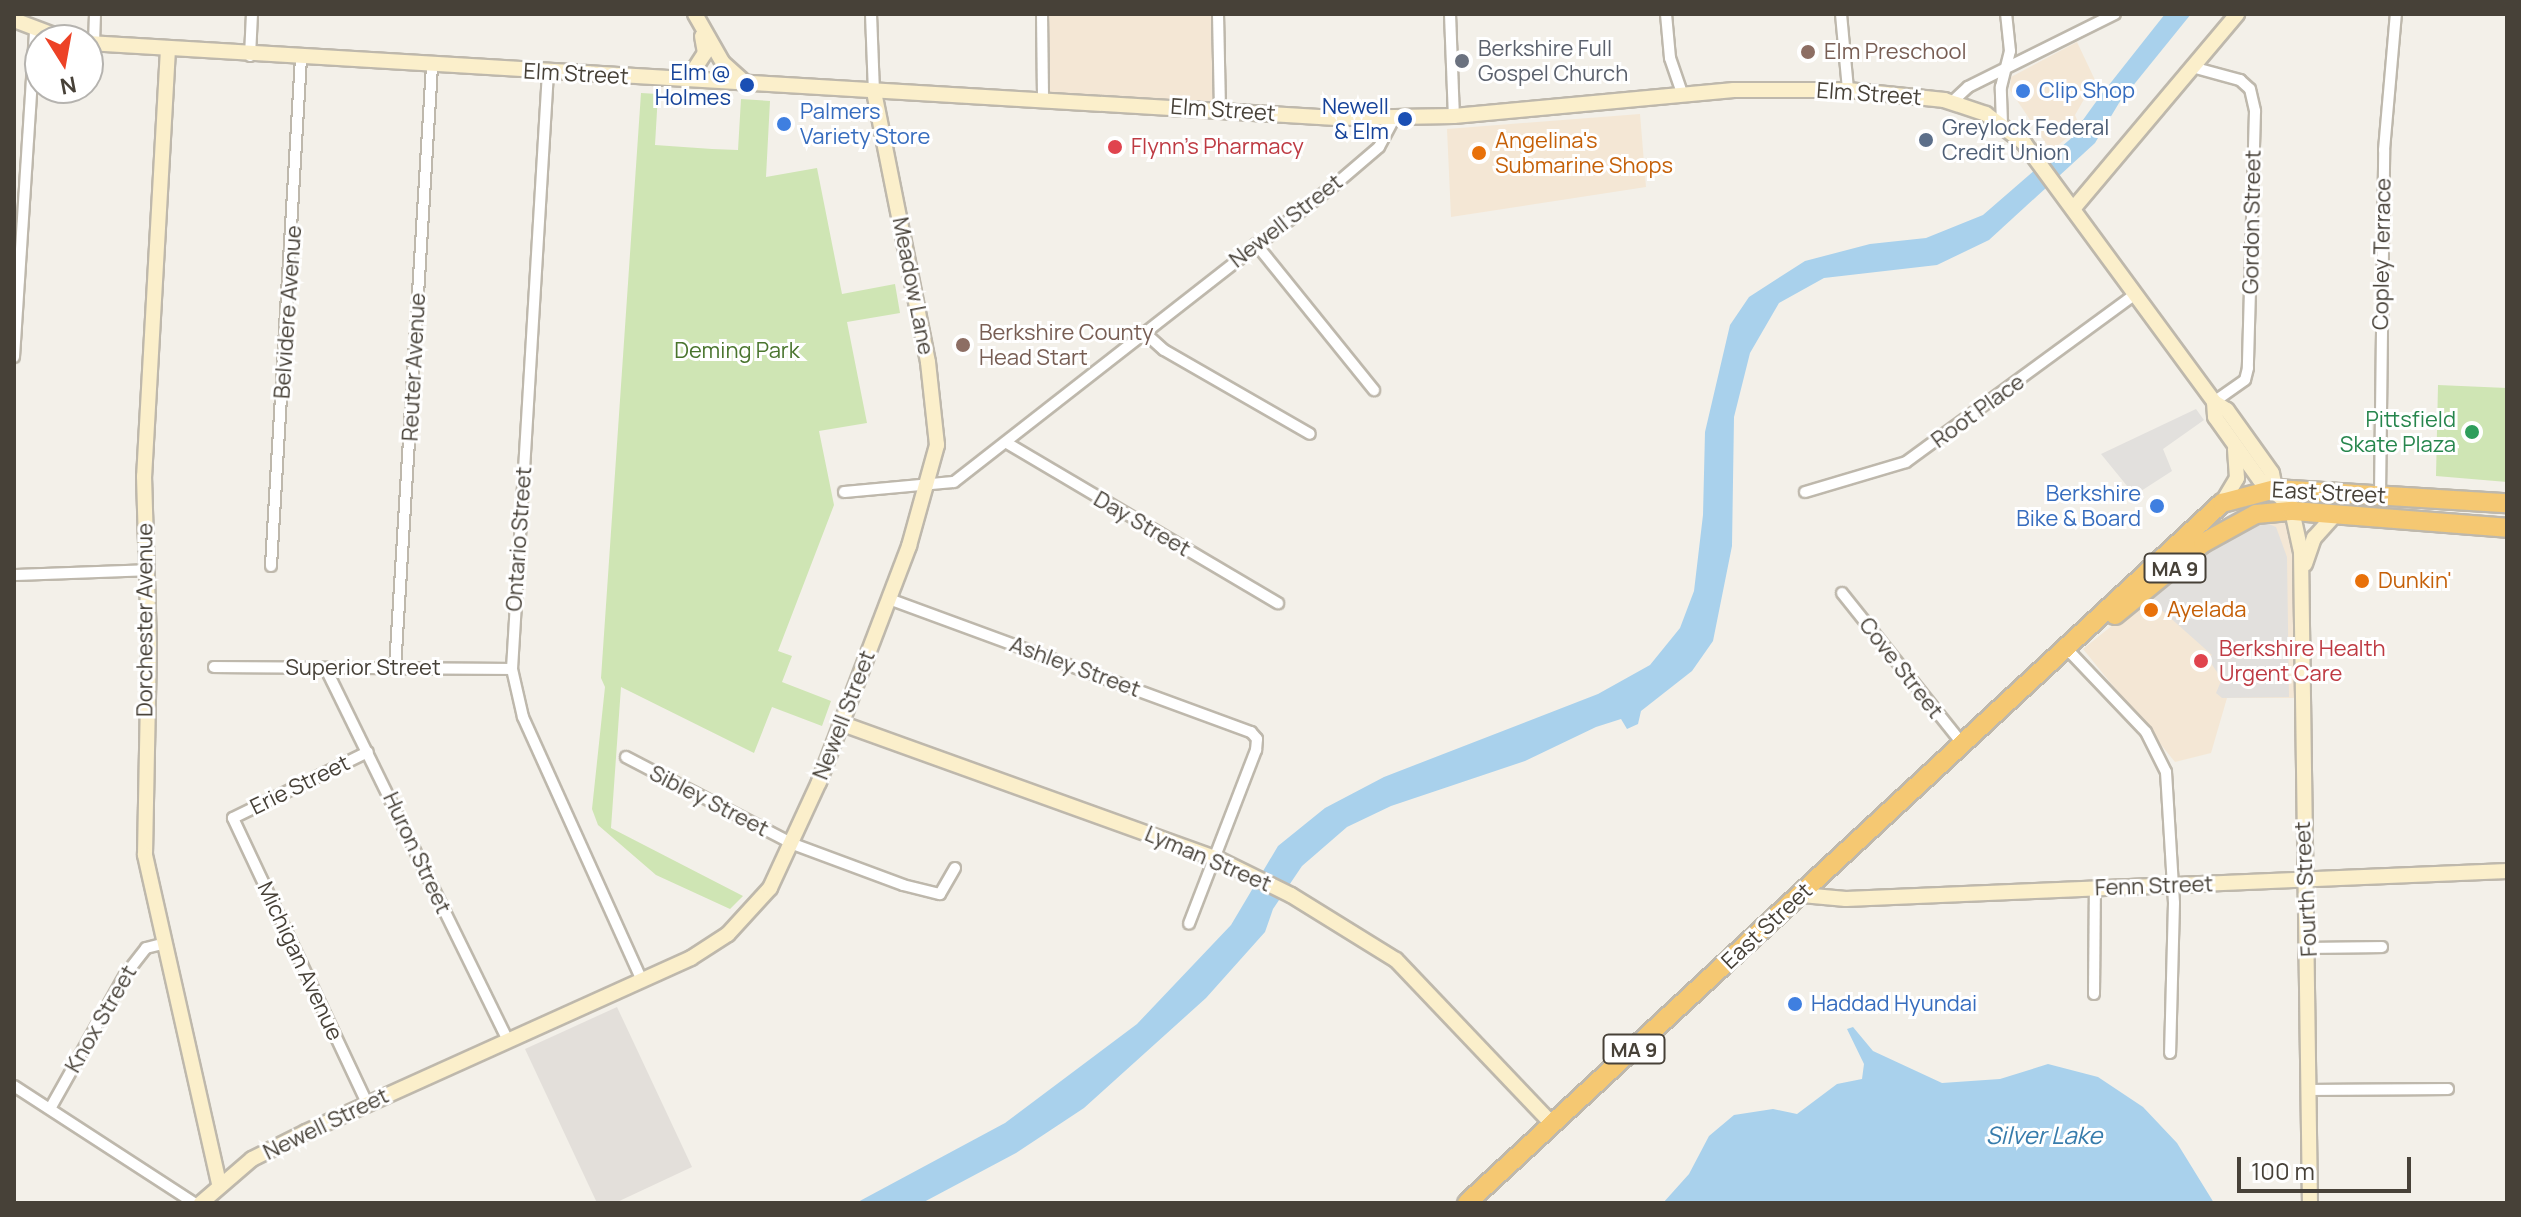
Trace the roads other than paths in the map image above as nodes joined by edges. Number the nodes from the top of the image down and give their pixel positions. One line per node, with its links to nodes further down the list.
1 (252, 14): 15 (street)
2 (871, 14): 24 (street)
3 (1042, 14): 26 (street)
4 (1218, 14): 29 (street)
5 (1450, 14): 30 (street)
6 (1666, 14): 25 (street)
7 (1841, 14): 23 (street)
8 (2006, 14): 19 (street)
9 (2115, 14): 19 (street)
10 (2237, 14): 18 (street)
11 (2396, 14): 47 (street, Copley Terrace)
12 (698, 19): 21 (street); 22 (street)
13 (104, 44): 14 (street, Elm Street)
14 (168, 49): 15 (street, Elm Street); 54 (street, Dorchester Avenue)
15 (250, 56): 16 (street, Elm Street)
16 (301, 58): 17 (street, Elm Street); 53 (street, Belvidere Avenue)
17 (432, 66): 20 (street, Elm Street); 62 (street, Reuter Avenue)
18 (2192, 67): 33 (street); 39 (street, Gordon Street)
19 (2006, 71): 27 (street); 32 (street)
20 (548, 72): 21 (street, Elm Street); 64 (street, Ontario Street)
21 (688, 79): 22 (street, Elm Street)
22 (745, 83): 24 (street, Elm Street)
23 (1848, 90): 25 (street, Elm Street); 27 (street, Elm Street)
24 (874, 91): 26 (street, Elm Street); 43 (street, Meadow Lane)
25 (1683, 95): 30 (street, Elm Street)
26 (1043, 99): 29 (street, Elm Street)
27 (1952, 102): 32 (street, Elm Street)
28 (30, 104): 37 (street)
29 (1220, 110): 31 (street, Elm Street)
30 (1454, 116): 31 (street, Elm Street)
31 (1394, 119): 34 (street, Newell Street)
32 (2002, 124): 33 (street, Elm Street)
33 (2073, 209): 35 (street, Elm Street)
34 (1256, 244): 36 (street, Newell Street); 38 (street)
35 (2133, 296): 39 (street, Elm Street); 46 (street, Root Place)
36 (1145, 333): 40 (street); 41 (street, Newell Street)
37 (14, 357)
38 (1374, 390)
39 (2214, 402): 42 (street, Elm Street); 44 (street, Elm Street)
40 (1310, 434)
41 (1007, 443): 43 (street, Newell Street); 59 (street, Day Street)
42 (2235, 445): 44 (street, Elm Street); 48 (street)
43 (930, 482): 45 (street); 58 (street, Newell Street)
44 (2275, 489): 47 (highway, East Street / MA 9); 48 (highway, East Street / MA 9); 50 (street)
45 (844, 492)
46 (1805, 492)
47 (2380, 495): 49 (highway, East Street / MA 9)
48 (2222, 503): 60 (highway, East Street / MA 9)
49 (2507, 503)
50 (2293, 511): 51 (highway, East Street / MA 9); 56 (street, Fourth Street); 60 (highway, East Street / MA 9)
51 (2334, 516): 52 (highway, East Street / MA 9); 56 (street, Fourth Street)
52 (2507, 528)
53 (271, 566)
54 (148, 570): 55 (street); 79 (street, Dorchester Avenue)
55 (14, 575)
56 (2302, 576): 74 (street, Fourth Street)
57 (1842, 593): 66 (street, Cove Street)
58 (889, 599): 65 (street, Newell Street); 71 (street, Ashley Street)
59 (1278, 603)
60 (2068, 650): 66 (highway, East Street / MA 9); 75 (street)
61 (214, 667): 63 (street, Superior Street)
62 (395, 668): 63 (street, Superior Street); 64 (street, Superior Street)
63 (326, 669): 67 (street, Huron Street)
64 (512, 669): 82 (street, Ontario Street)
65 (840, 723): 70 (street, Newell Street); 71 (street, Lyman Street)
66 (1961, 742): 77 (highway, East Street / MA 9)
67 (368, 752): 69 (street, Erie Street); 84 (street, Huron Street)
68 (626, 757): 70 (street, Sibley Street)
69 (233, 818): 89 (street, Michigan Avenue)
70 (793, 844): 72 (street, Sibley Street); 82 (street, Newell Street)
71 (1218, 859): 78 (street); 91 (street, Lyman Street)
72 (955, 868)
73 (2507, 871): 74 (street, Fenn Street)
74 (2309, 880): 75 (street, Fenn Street); 81 (street, Fourth Street)
75 (2173, 885): 76 (street, Fenn Street); 85 (street)
76 (2095, 888): 77 (street, Fenn Street); 83 (street)
77 (1802, 895): 91 (highway, East Street / MA 9)
78 (1189, 924)
79 (162, 944): 90 (street, Knox Street); 92 (street, Dorchester Avenue)
80 (2382, 947): 81 (street)
81 (2310, 948): 88 (street, Fourth Street)
82 (642, 980): 84 (street, Newell Street)
83 (2094, 994)
84 (507, 1038): 89 (street, Newell Street)
85 (2170, 1053)
86 (14, 1086): 90 (street)
87 (2448, 1089): 88 (street)
88 (2310, 1090): 96 (street, Fourth Street)
89 (367, 1103): 92 (street, Newell Street)
90 (51, 1107): 93 (street)
91 (1552, 1124): 95 (highway, East Street / MA 9)
92 (219, 1183): 94 (street, Newell Street)
93 (194, 1203)
94 (201, 1203)
95 (1467, 1203)
96 (2310, 1203)

